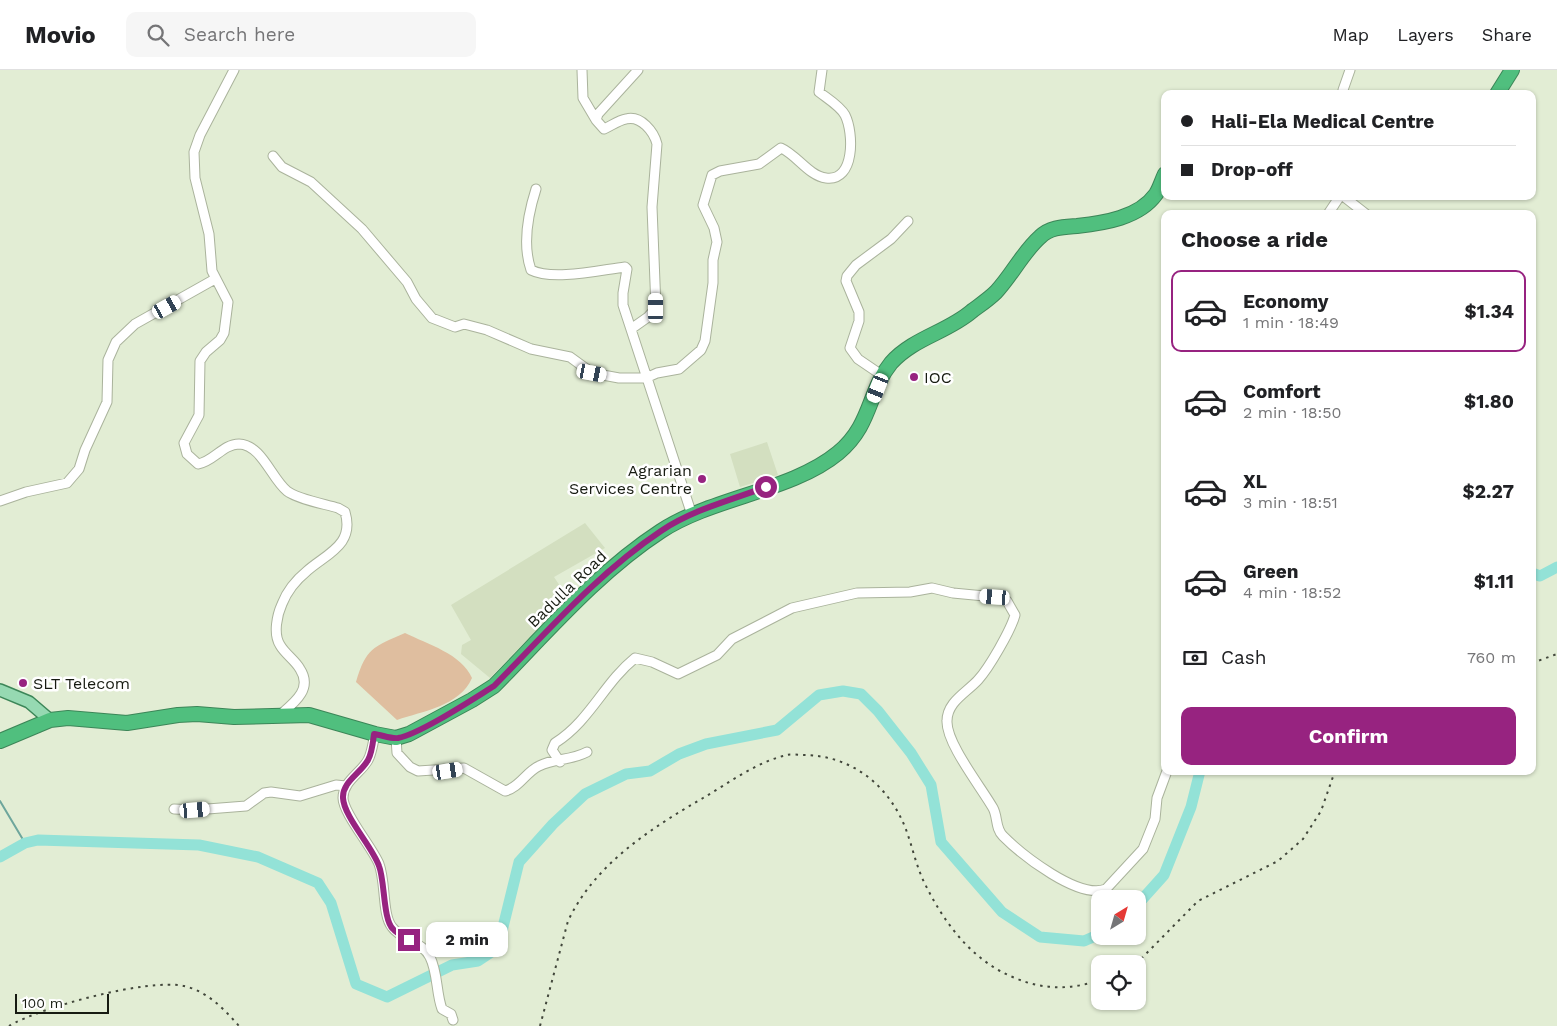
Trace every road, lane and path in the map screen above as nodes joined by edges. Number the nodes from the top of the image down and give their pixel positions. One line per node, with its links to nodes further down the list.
1 (234, 70): 16 (street)
2 (582, 70): 9 (street)
3 (638, 70): 9 (street)
4 (822, 70): 19 (street)
5 (1350, 70): 7 (street)
6 (1512, 70): 8 (highway)
7 (1343, 90)
8 (1500, 90)
9 (596, 120): 17 (street)
10 (274, 156): 19 (street)
11 (1161, 183): 18 (highway, Badulla Road)
12 (536, 189): 17 (street)
13 (1347, 200): 14 (street)
14 (1360, 210)
15 (908, 221): 18 (street)
16 (216, 279): 20 (street); 23 (street)
17 (631, 329): 19 (street)
18 (883, 376): 21 (highway, Badulla Road)
19 (646, 378): 21 (street)
20 (0, 501)
21 (692, 515): 26 (highway, Badulla Road)
22 (0, 690): 24 (main road)
23 (280, 715): 24 (highway); 25 (highway)
24 (50, 720): 27 (highway)
25 (374, 734): 26 (highway); 31 (street)
26 (396, 738): 29 (street)
27 (0, 741)
28 (587, 752): 29 (street)
29 (560, 762): 30 (street)
30 (1166, 775)
31 (346, 786): 32 (street); 33 (street)
32 (174, 809)
33 (453, 1020)

